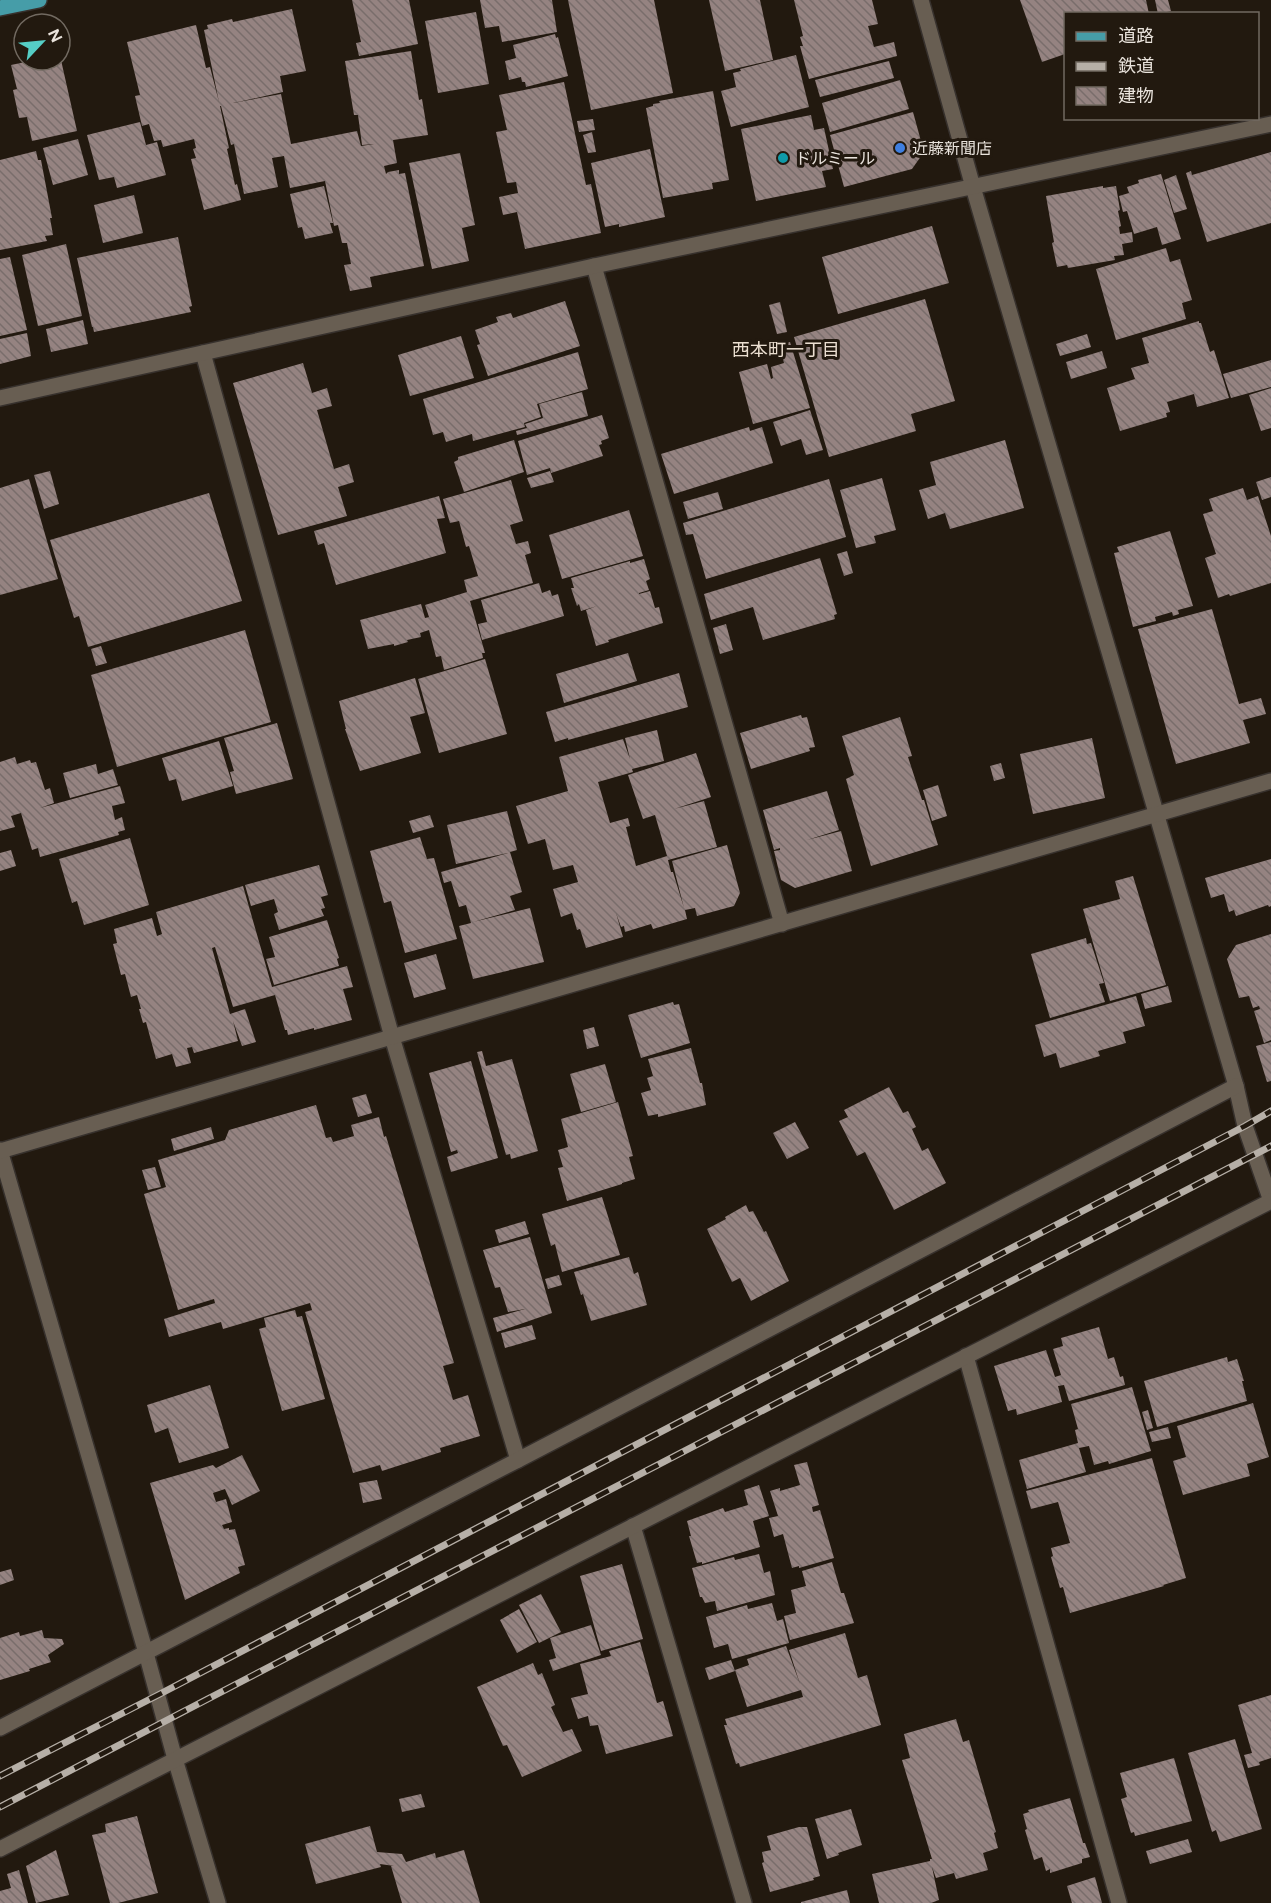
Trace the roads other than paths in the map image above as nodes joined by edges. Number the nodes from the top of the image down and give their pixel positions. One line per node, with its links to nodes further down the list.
1 (39, 0): 3 (main road)
2 (921, 0): 5 (street)
3 (0, 8)
4 (1271, 124): 5 (street)
5 (974, 187): 6 (street); 10 (street)
6 (594, 266): 7 (street); 11 (street)
7 (203, 353): 8 (street); 12 (street)
8 (0, 398)
9 (1271, 781): 10 (street)
10 (1158, 815): 11 (street); 13 (street)
11 (782, 924): 12 (street)
12 (392, 1037): 14 (street); 17 (street)
13 (1236, 1086): 15 (street); 17 (street)
14 (0, 1151): 19 (street)
15 (1271, 1201): 16 (street)
16 (966, 1356): 18 (street); 25 (street)
17 (518, 1460): 19 (street)
18 (633, 1526): 21 (street); 24 (street)
19 (146, 1653): 20 (street); 21 (street)
20 (0, 1728)
21 (175, 1760): 22 (street); 23 (street)
22 (0, 1849)
23 (218, 1903)
24 (744, 1903)
25 (1119, 1903)

